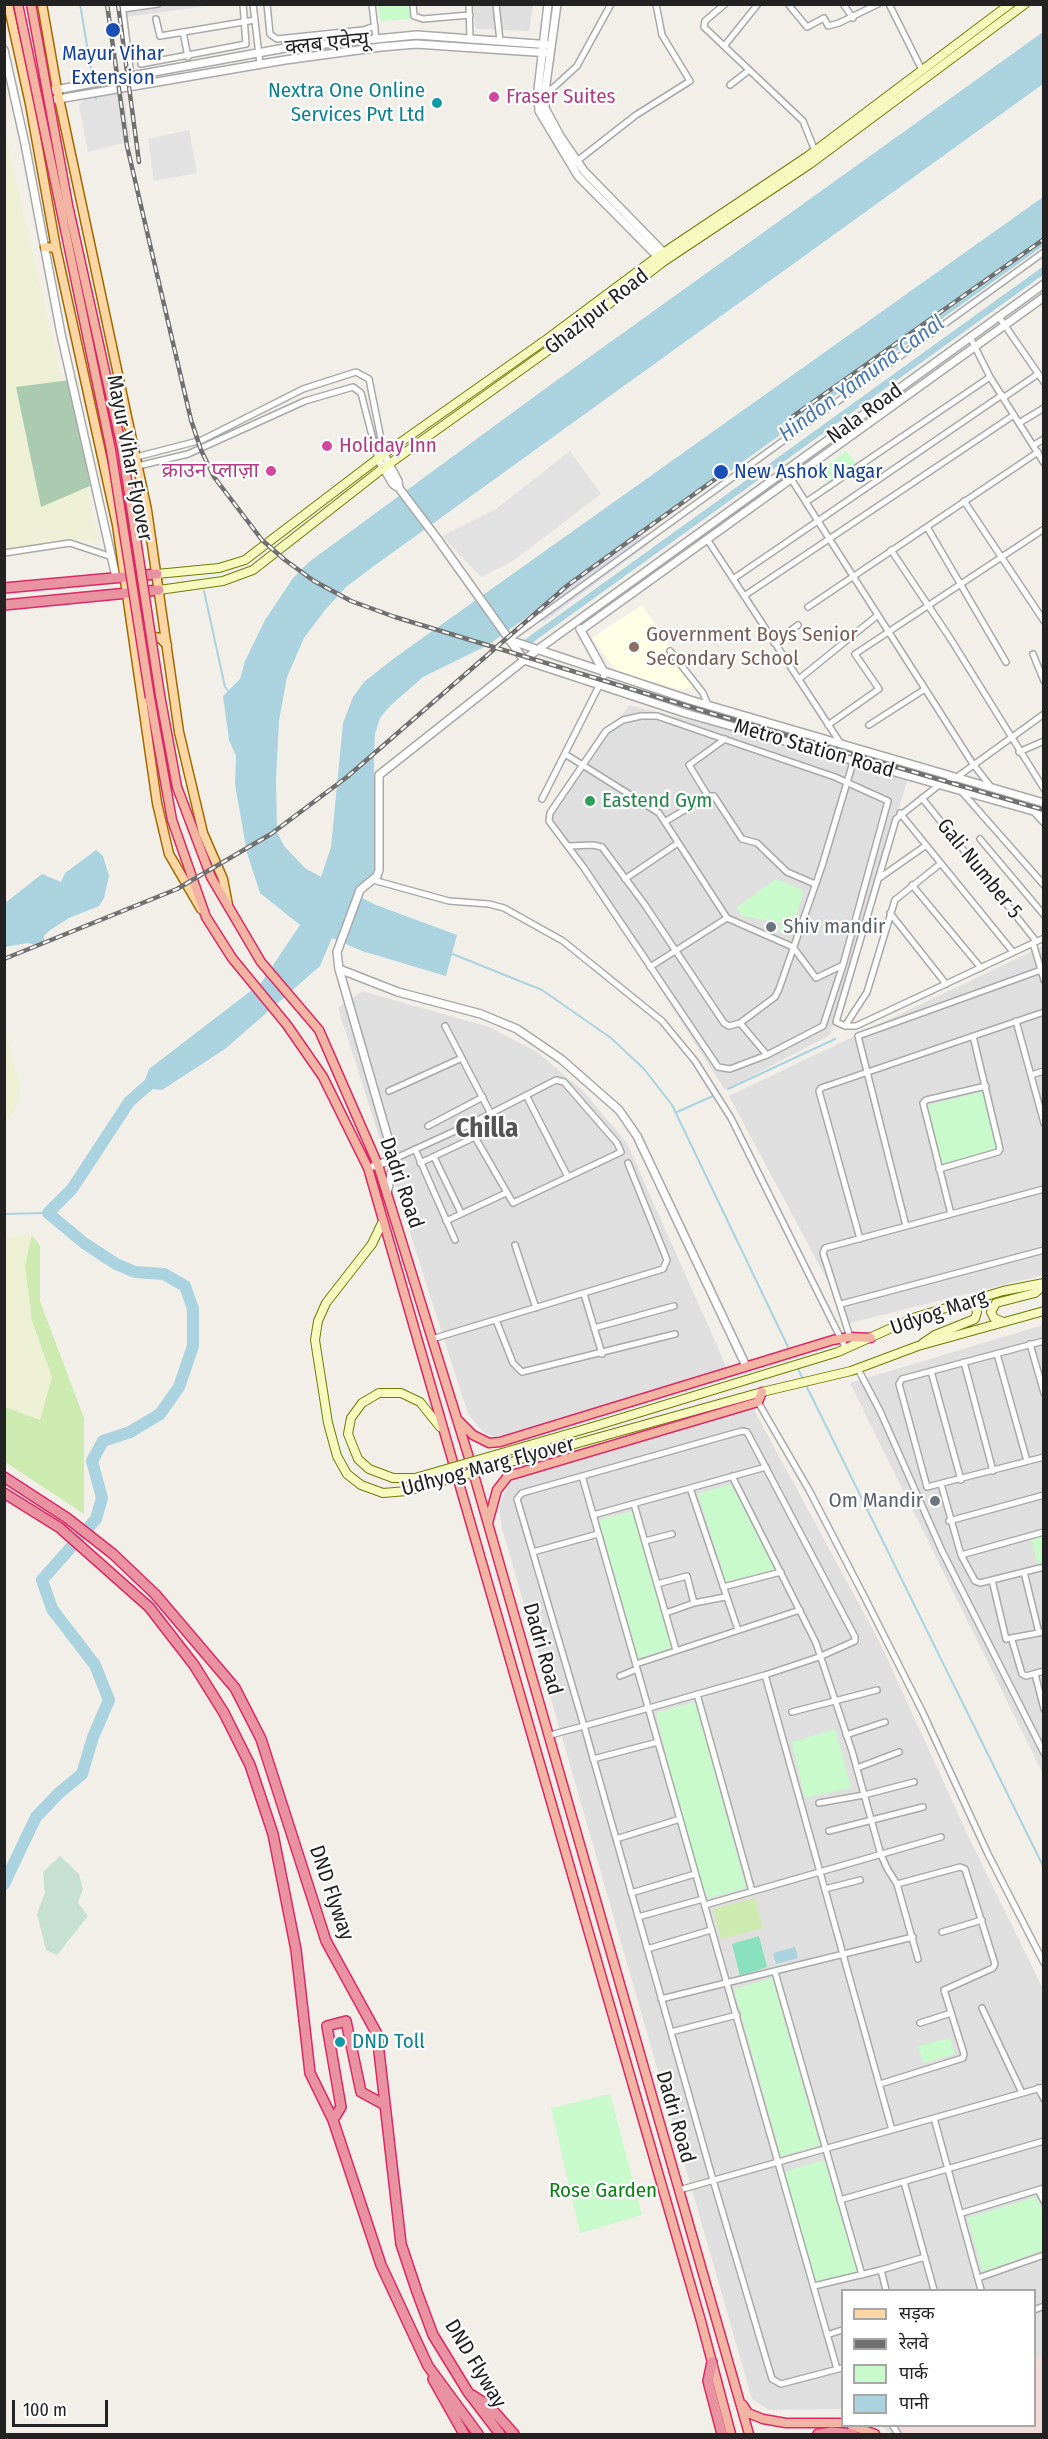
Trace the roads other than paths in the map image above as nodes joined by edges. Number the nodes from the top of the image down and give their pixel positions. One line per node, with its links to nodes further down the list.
1 (8, 4): 33 (main road)
2 (18, 4): 178 (highway, Mayur Vihar Flyover, bridge)
3 (31, 4): 175 (highway, Mayur Vihar Flyover, bridge)
4 (42, 4): 29 (main road)
5 (158, 4): 25 (street)
6 (243, 4): 32 (street)
7 (253, 4): 31 (street)
8 (267, 4): 34 (street)
9 (372, 4): 34 (street)
10 (412, 4): 27 (street)
11 (468, 4): 27 (street)
12 (496, 4): 38 (street)
13 (548, 4): 40 (street)
14 (556, 4): 40 (street)
15 (611, 4): 50 (street)
16 (656, 4): 54 (street)
17 (725, 4): 39 (street)
18 (758, 4): 39 (street)
19 (788, 4): 28 (street)
20 (843, 4): 28 (street)
21 (878, 4): 28 (street)
22 (889, 4): 46 (street)
23 (1010, 4): 46 (main road, Ghazipur Road)
24 (1025, 4): 58 (main road, Ghazipur Road)
25 (151, 5): 26 (street)
26 (122, 7): 48 (street)
27 (470, 15): 36 (street)
28 (853, 18)
29 (45, 19): 33 (main road); 51 (main road)
30 (156, 19): 35 (street)
31 (255, 20): 32 (street); 42 (street)
32 (245, 22): 35 (street); 43 (street)
33 (12, 26): 52 (main road)
34 (375, 26): 37 (street)
35 (183, 32): 43 (street)
36 (470, 38): 37 (street, क्लब एवेन्यू); 38 (street, क्लब एवेन्यू)
37 (376, 39): 42 (street, क्लब एवेन्यू)
38 (500, 41): 40 (street, क्लब एवेन्यू)
39 (725, 45): 47 (street)
40 (547, 49): 45 (street, क्लब एवेन्यू); 50 (street); 58 (street)
41 (4, 50): 55 (street)
42 (259, 53): 45 (street); 48 (street, क्लब एवेन्यू)
43 (188, 57): 44 (street)
44 (141, 64)
45 (260, 64): 51 (street, क्लब एवेन्यू)
46 (922, 70): 53 (main road, Ghazipur Road)
47 (748, 71): 49 (street); 53 (street)
48 (131, 76): 51 (street, क्लब एवेन्यू)
49 (730, 85)
50 (545, 91): 54 (street)
51 (58, 94): 52 (street); 84 (main road)
52 (29, 99): 56 (main road)
53 (815, 151): 58 (main road, Ghazipur Road)
54 (577, 161): 58 (street)
55 (45, 247): 56 (main road); 100 (street)
56 (56, 248): 104 (main road)
57 (1044, 252): 119 (street)
58 (663, 257): 83 (main road, Ghazipur Road); 86 (main road, Ghazipur Road)
59 (1044, 285): 60 (street, Nala Road)
60 (1024, 298): 62 (street); 63 (street, Nala Road)
61 (1042, 301): 62 (street, Nala Road)
62 (1030, 306): 64 (street, Nala Road)
63 (999, 317): 64 (street); 65 (street, Nala Road)
64 (1005, 325): 66 (street, Nala Road); 67 (street)
65 (970, 337): 66 (street); 70 (street, Nala Road)
66 (976, 345): 69 (street); 72 (street, Nala Road)
67 (1038, 374): 71 (street); 74 (street)
68 (364, 375): 73 (street); 83 (street); 84 (street)
69 (990, 377): 74 (street); 90 (street)
70 (912, 380): 72 (street); 76 (street, Nala Road)
71 (1044, 382)
72 (918, 387): 78 (street, Nala Road)
73 (358, 389): 83 (street); 84 (street)
74 (1003, 396): 77 (street); 91 (street)
75 (1044, 408): 79 (street)
76 (870, 410): 78 (street); 87 (street, Nala Road)
77 (1014, 415): 79 (street); 97 (street)
78 (876, 417): 88 (street, Nala Road)
79 (1019, 423): 81 (street)
80 (1044, 439): 81 (street)
81 (1034, 445): 82 (street)
82 (1038, 452): 85 (street); 89 (street)
83 (381, 456): 86 (street); 102 (main road, Ghazipur Road)
84 (137, 462): 102 (main road)
85 (1044, 463)
86 (387, 469): 108 (main road, Ghazipur Road); 119 (street)
87 (786, 471): 88 (street); 92 (street, Nala Road)
88 (791, 479): 90 (street); 95 (street, Nala Road)
89 (964, 501): 93 (street); 101 (street)
90 (806, 502): 91 (street)
91 (818, 521): 97 (street); 105 (street)
92 (710, 526): 95 (street); 117 (street, Nala Road)
93 (927, 527): 98 (street); 106 (street)
94 (1044, 529): 101 (street)
95 (715, 533): 96 (street, Nala Road)
96 (707, 539): 105 (street); 117 (street, Nala Road)
97 (829, 539): 103 (street); 110 (street)
98 (891, 550): 103 (street); 112 (street)
99 (4, 553): 100 (street)
100 (111, 556): 104 (street)
101 (1001, 557): 106 (street); 115 (street)
102 (157, 574): 104 (highway); 108 (main road)
103 (854, 576): 113 (street); 114 (street)
104 (120, 577): 107 (highway); 109 (main road)
105 (733, 579): 110 (street)
106 (960, 585): 112 (street); 127 (street)
107 (4, 588)
108 (159, 590): 109 (highway); 121 (main road)
109 (126, 594): 111 (highway); 124 (main road)
110 (744, 596): 120 (street)
111 (4, 605)
112 (928, 606): 118 (street); 139 (street)
113 (808, 607)
114 (878, 615): 118 (street); 130 (street)
115 (1044, 621)
116 (798, 626): 120 (street)
117 (579, 627): 122 (street); 129 (street)
118 (889, 632): 134 (street); 137 (street)
119 (506, 638): 122 (street, Metro Station Road); 126 (street)
120 (774, 643): 130 (street)
121 (168, 647): 124 (main road); 175 (main road)
122 (537, 650): 126 (street); 128 (street, Metro Station Road)
123 (670, 651): 135 (street)
124 (136, 654): 178 (main road)
125 (1033, 654): 132 (street)
126 (524, 660): 131 (street, Metro Station Road); 170 (street)
127 (1006, 662)
128 (591, 669): 129 (street, Metro Station Road); 131 (street)
129 (605, 674): 133 (street); 135 (street, Metro Station Road)
130 (799, 679): 137 (street)
131 (587, 681): 133 (street, Metro Station Road)
132 (1044, 681)
133 (600, 685): 145 (street); 146 (street, Metro Station Road)
134 (925, 689): 138 (street); 148 (street)
135 (708, 705): 142 (street, Metro Station Road)
136 (1044, 714): 139 (street)
137 (828, 725): 142 (street)
138 (868, 725)
139 (1011, 738): 144 (street); 148 (street)
140 (725, 739): 147 (street); 150 (street); 155 (street)
141 (1044, 741): 144 (street)
142 (841, 744): 143 (street, Metro Station Road)
143 (857, 749): 146 (street); 149 (street, Metro Station Road)
144 (1019, 752): 153 (street)
145 (565, 754): 147 (street); 157 (street)
146 (854, 761): 150 (street); 151 (street, Metro Station Road)
147 (583, 764): 162 (street); 166 (street)
148 (973, 764): 149 (street); 152 (street)
149 (957, 777): 151 (street); 152 (street, Metro Station Road)
150 (846, 783): 172 (street); 185 (street)
151 (939, 785): 154 (street, Metro Station Road); 156 (street)
152 (991, 787): 158 (street, Metro Station Road)
153 (1044, 789)
154 (962, 792): 159 (street, Metro Station Road); 174 (street)
155 (708, 796): 162 (street); 172 (street)
156 (922, 798): 160 (street); 181 (street, Gali Number 5)
157 (542, 799)
158 (1044, 803)
159 (1033, 810): 161 (street, Metro Station Road); 163 (street)
160 (900, 813): 167 (street); 171 (street)
161 (1044, 814)
162 (666, 820): 165 (street)
163 (1044, 823)
164 (980, 839): 177 (street)
165 (678, 843): 169 (street); 179 (street)
166 (569, 846): 169 (street); 186 (street)
167 (925, 846): 168 (street); 171 (street)
168 (940, 864): 173 (street); 184 (street)
169 (625, 879): 183 (street)
170 (373, 880): 188 (street); 248 (street)
171 (877, 880): 196 (street)
172 (815, 884): 182 (street)
173 (912, 885): 176 (street); 187 (street)
174 (1044, 885)
175 (228, 907): 217 (highway, Dadri Road)
176 (890, 913): 191 (street); 196 (street)
177 (1044, 915)
178 (206, 917): 218 (highway, Dadri Road)
179 (727, 918): 182 (street); 183 (street)
180 (1044, 938): 181 (street)
181 (1035, 942): 184 (street); 189 (street)
182 (793, 947): 185 (street); 194 (street)
183 (676, 951): 186 (street); 194 (street)
184 (1013, 952): 187 (street)
185 (843, 965): 198 (street)
186 (650, 967): 198 (street)
187 (981, 968): 191 (street)
188 (339, 969): 214 (street); 256 (street)
189 (1041, 970): 190 (street); 201 (street)
190 (1044, 980)
191 (946, 984): 196 (street)
192 (1044, 1012): 193 (street)
193 (1016, 1021): 197 (street); 202 (street)
194 (740, 1023): 198 (street)
195 (445, 1026): 199 (street)
196 (845, 1026)
197 (973, 1036): 201 (street); 203 (street)
198 (767, 1055)
199 (462, 1058): 204 (street); 205 (street)
200 (1044, 1071): 202 (street)
201 (866, 1072): 229 (street); 230 (street)
202 (1031, 1075): 208 (street)
203 (986, 1086): 219 (street); 219 (street)
204 (389, 1091)
205 (483, 1097): 207 (street); 210 (street)
206 (527, 1097): 207 (street); 220 (street); 220 (street)
207 (491, 1114): 209 (street)
208 (1044, 1123)
209 (468, 1125): 211 (street); 212 (street)
210 (429, 1126)
211 (475, 1137): 213 (street); 224 (street)
212 (415, 1149): 214 (street); 215 (street)
213 (434, 1157): 215 (street); 225 (street)
214 (394, 1158): 217 (street); 223 (street)
215 (420, 1163): 228 (street)
216 (628, 1163): 235 (street)
217 (378, 1165): 218 (street); 223 (highway, Dadri Road)
218 (368, 1168): 222 (highway, Dadri Road)
219 (939, 1169): 226 (street)
220 (568, 1177): 224 (street)
221 (1044, 1189): 226 (street)
222 (375, 1191): 223 (street); 227 (highway, Dadri Road)
223 (386, 1191): 247 (highway, Dadri Road)
224 (506, 1193): 225 (street)
225 (461, 1213): 228 (street)
226 (951, 1214): 229 (street)
227 (383, 1221): 261 (main road, Udhyog Marg Flyover, bridge); 265 (highway, Dadri Road)
228 (446, 1221): 231 (street)
229 (906, 1226): 230 (street)
230 (860, 1239): 237 (street)
231 (455, 1240)
232 (515, 1245): 239 (street)
233 (1044, 1250): 237 (street)
234 (1044, 1284): 236 (main road, Udyog Marg); 242 (main road)
235 (584, 1294): 239 (street); 243 (street)
236 (968, 1302): 246 (main road, Udyog Marg); 251 (main road)
237 (841, 1304): 245 (street)
238 (674, 1306): 243 (street)
239 (536, 1308): 241 (street)
240 (1044, 1311): 242 (main road, Udyog Marg)
241 (496, 1320): 247 (street); 253 (street)
242 (1003, 1322): 251 (main road, Udyog Marg)
243 (594, 1328): 253 (street)
244 (675, 1334): 253 (street)
245 (850, 1336): 246 (highway); 248 (highway)
246 (871, 1338): 252 (main road, Udyog Marg)
247 (432, 1339): 264 (highway, Dadri Road)
248 (837, 1339): 252 (street); 256 (highway)
249 (1044, 1341): 250 (street)
250 (1030, 1344): 254 (street); 262 (street)
251 (918, 1347): 257 (main road, Udyog Marg)
252 (842, 1351): 259 (main road, Udyog Marg)
253 (602, 1354)
254 (997, 1354): 255 (street); 268 (street)
255 (964, 1362): 258 (street); 270 (street)
256 (746, 1366): 266 (highway)
257 (854, 1370): 260 (main road, Udyog Marg); 324 (street)
258 (931, 1371): 275 (street); 276 (street)
259 (769, 1372): 265 (main road, Udhyog Marg Flyover, bridge)
260 (774, 1390): 261 (main road, Udhyog Marg Flyover)
261 (762, 1392): 263 (highway)
262 (1044, 1393)
263 (758, 1402): 271 (highway); 353 (street)
264 (457, 1419): 266 (highway); 281 (highway, Dadri Road)
265 (445, 1437): 279 (highway, Dadri Road)
266 (500, 1442): 271 (highway)
267 (1044, 1457): 268 (street)
268 (1027, 1461): 270 (street)
269 (766, 1467): 272 (street); 273 (street); 306 (street)
270 (993, 1471): 275 (street)
271 (508, 1476): 285 (highway)
272 (582, 1476): 283 (street); 290 (street)
273 (732, 1476): 277 (street); 293 (street)
274 (4, 1477): 366 (highway, DND Flyway)
275 (961, 1480): 276 (street)
276 (941, 1484): 284 (street)
277 (690, 1488): 282 (street); 297 (street)
278 (4, 1493): 368 (highway, DND Flyway)
279 (461, 1493): 281 (highway); 392 (highway, Dadri Road)
280 (1044, 1495): 284 (street)
281 (482, 1504): 285 (highway, Dadri Road)
282 (634, 1504): 283 (street); 289 (street)
283 (593, 1515): 287 (street)
284 (949, 1521): 291 (street)
285 (488, 1524): 321 (highway, Dadri Road)
286 (1044, 1532): 291 (street)
287 (598, 1534): 290 (street); 307 (street)
288 (672, 1534): 289 (street)
289 (645, 1541): 296 (street)
290 (532, 1552): 319 (street)
291 (961, 1555): 295 (street)
292 (1044, 1567): 294 (street)
293 (781, 1572): 297 (street); 300 (street)
294 (1024, 1572): 295 (street); 303 (street)
295 (992, 1580): 304 (street)
296 (657, 1584): 299 (street); 301 (street)
297 (723, 1587): 298 (street)
298 (725, 1597): 299 (street); 302 (street)
299 (694, 1603): 301 (street)
300 (800, 1610): 302 (street); 306 (street)
301 (666, 1613): 305 (street)
302 (738, 1630): 305 (street)
303 (1041, 1632): 304 (street)
304 (1012, 1640): 309 (street)
305 (676, 1650): 307 (street)
306 (819, 1657): 310 (street); 314 (street)
307 (637, 1666): 311 (street); 316 (street)
308 (1044, 1671): 309 (street)
309 (1035, 1674): 315 (street)
310 (765, 1675): 313 (street); 337 (street)
311 (620, 1676)
312 (877, 1690): 314 (street)
313 (697, 1694): 316 (street); 342 (street)
314 (833, 1701): 317 (street); 320 (street)
315 (1043, 1707)
316 (648, 1708): 319 (street); 322 (street)
317 (792, 1712)
318 (885, 1722): 320 (street)
319 (584, 1726): 321 (street); 325 (street)
320 (846, 1735): 326 (street)
321 (548, 1736): 377 (highway, Dadri Road)
322 (658, 1742): 325 (street); 331 (street)
323 (899, 1752): 326 (street)
324 (1044, 1754)
325 (593, 1759): 335 (street)
326 (857, 1768): 328 (street)
327 (914, 1782): 328 (street)
328 (864, 1795): 329 (street); 332 (street)
329 (819, 1803)
330 (923, 1807): 332 (street)
331 (680, 1819): 335 (street); 338 (street)
332 (871, 1821): 333 (street); 336 (street)
333 (829, 1832)
334 (941, 1837): 336 (street)
335 (616, 1839): 343 (street)
336 (881, 1855): 337 (street); 340 (street)
337 (820, 1872): 341 (street); 342 (street)
338 (695, 1874): 343 (street); 344 (street)
339 (860, 1880): 341 (street)
340 (897, 1884): 346 (street); 349 (street)
341 (825, 1889): 351 (street)
342 (752, 1891): 344 (street)
343 (631, 1893): 345 (street)
344 (704, 1902): 345 (street); 347 (street)
345 (638, 1917): 350 (street)
346 (982, 1920): 348 (street); 358 (street)
347 (711, 1930): 350 (street); 355 (street)
348 (942, 1932)
349 (913, 1937): 351 (street); 352 (street)
350 (646, 1949): 356 (street)
351 (843, 1955): 354 (street); 362 (street)
352 (918, 1959)
353 (1044, 1963)
354 (775, 1972): 355 (street); 371 (street)
355 (727, 1984): 356 (street); 359 (street)
356 (662, 1999): 361 (street)
357 (982, 2008): 364 (street)
358 (951, 2013): 360 (street); 362 (street)
359 (737, 2015): 361 (street); 372 (street)
360 (920, 2023)
361 (671, 2032): 374 (street)
362 (880, 2084): 369 (street)
363 (1041, 2087): 364 (street); 365 (street)
364 (1022, 2093): 367 (street)
365 (1044, 2099)
366 (383, 2104): 368 (highway); 395 (highway, DND Flyway)
367 (934, 2118): 369 (street); 373 (street)
368 (333, 2120): 393 (highway, DND Flyway)
369 (892, 2130): 371 (street)
370 (1044, 2141): 373 (street)
371 (825, 2149): 372 (street); 378 (street)
372 (778, 2162): 374 (street); 386 (street)
373 (949, 2169): 375 (street); 380 (street)
374 (713, 2180): 377 (street); 394 (street)
375 (904, 2182): 378 (street); 382 (street)
376 (1041, 2189): 379 (street); 380 (street)
377 (677, 2190): 396 (highway, Dadri Road)
378 (840, 2200): 384 (street)
379 (1044, 2201)
380 (962, 2213): 385 (street)
381 (1044, 2255): 385 (street)
382 (925, 2257): 383 (street); 388 (street)
383 (881, 2270): 384 (street); 387 (street)
384 (862, 2275): 386 (street)
385 (978, 2278): 389 (street)
386 (814, 2286): 391 (street)
387 (886, 2289)
388 (934, 2289)
389 (981, 2289)
390 (841, 2331): 391 (street)
391 (827, 2335): 394 (street)
392 (712, 2362): 403 (highway); 404 (highway, Dadri Road)
393 (428, 2366): 399 (highway); 400 (highway, DND Flyway)
394 (840, 2368)
395 (468, 2392): 401 (highway, DND Flyway); 402 (highway)
396 (739, 2400): 397 (highway); 405 (highway, Dadri Road)
397 (841, 2423)
398 (855, 2427): 408 (highway)
399 (464, 2434)
400 (478, 2434)
401 (500, 2434)
402 (514, 2434)
403 (722, 2434)
404 (731, 2434)
405 (749, 2434)
406 (818, 2434): 407 (highway)
407 (853, 2434)
408 (874, 2434)

